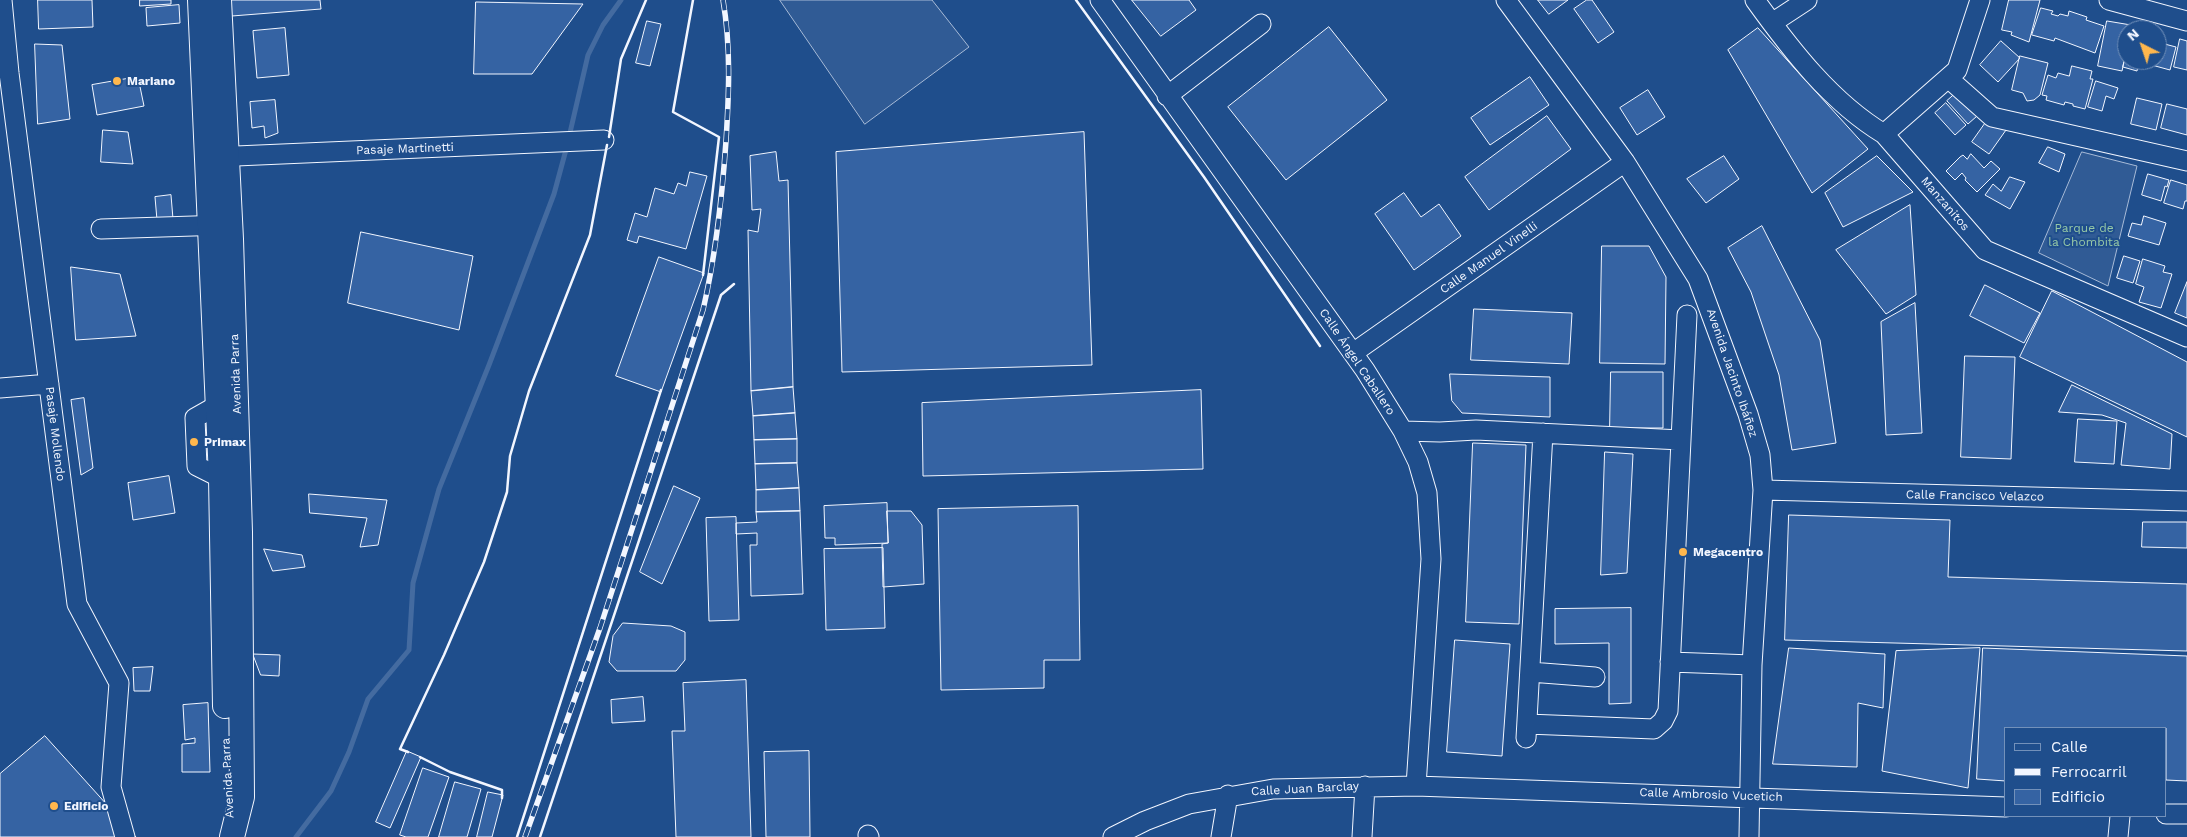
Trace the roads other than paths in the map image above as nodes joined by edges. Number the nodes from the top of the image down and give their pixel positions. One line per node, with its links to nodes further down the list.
1 (2, 0): 25 (street, Pasaje Mollendo)
2 (200, 0): 17 (main road, Avenida Parra)
3 (219, 0): 17 (main road, Avenida Parra)
4 (1100, 0): 14 (street, Calle Ángel Caballero)
5 (1506, 0): 19 (street, Avenida Jacinto Ibáñez)
6 (1755, 0): 11 (street, Manzanitos)
7 (1807, 0): 11 (street)
8 (1980, 0): 13 (street)
9 (2109, 0): 10 (street)
10 (2187, 20)
11 (1772, 23): 15 (street, Manzanitos)
12 (1261, 24): 14 (street)
13 (1948, 78): 15 (street); 18 (street)
14 (1167, 96): 24 (street, Calle Ángel Caballero)
15 (1884, 134): 23 (street, Manzanitos)
16 (604, 140): 17 (street, Pasaje Martinetti)
17 (216, 156): 20 (main road, Avenida Parra)
18 (2187, 161)
19 (1625, 162): 24 (street, Calle Manuel Vinelli); 31 (street, Avenida Jacinto Ibáñez)
20 (220, 225): 21 (street); 27 (main road, Avenida Parra)
21 (100, 229)
22 (1687, 315): 30 (street)
23 (2187, 337)
24 (1353, 353): 28 (street, Calle Ángel Caballero)
25 (49, 384): 26 (street); 45 (street, Pasaje Mollendo)
26 (0, 388)
27 (227, 402): 46 (main road, Avenida Parra); 46 (main road, Avenida Parra)
28 (1403, 431): 29 (street); 38 (street, Calle Ángel Caballero)
29 (1543, 433): 30 (street); 35 (street)
30 (1682, 440): 33 (street)
31 (1763, 490): 32 (street, Calle Francisco Velazco); 34 (street, Avenida Jacinto Ibáñez)
32 (2187, 501)
33 (1670, 662): 34 (street); 35 (street)
34 (1752, 665): 40 (street, Avenida Jacinto Ibáñez)
35 (1530, 672): 36 (street)
36 (1595, 677)
37 (1364, 786): 38 (street, Calle Juan Barclay); 39 (street, Calle Juan Barclay); 49 (street)
38 (1416, 786): 40 (street, Calle Ambrosio Vucetich)
39 (1228, 795): 47 (street, Calle Juan Barclay); 48 (street)
40 (1750, 796): 41 (street, Calle Ambrosio Vucetich); 50 (street, Avenida Jacinto Ibáñez)
41 (2004, 807)
42 (2167, 814): 43 (street)
43 (2187, 814)
44 (2120, 817): 51 (street)
45 (125, 837)
46 (232, 837)
47 (1113, 837)
48 (1221, 837)
49 (1362, 837)
50 (1749, 837)
51 (2118, 837)

